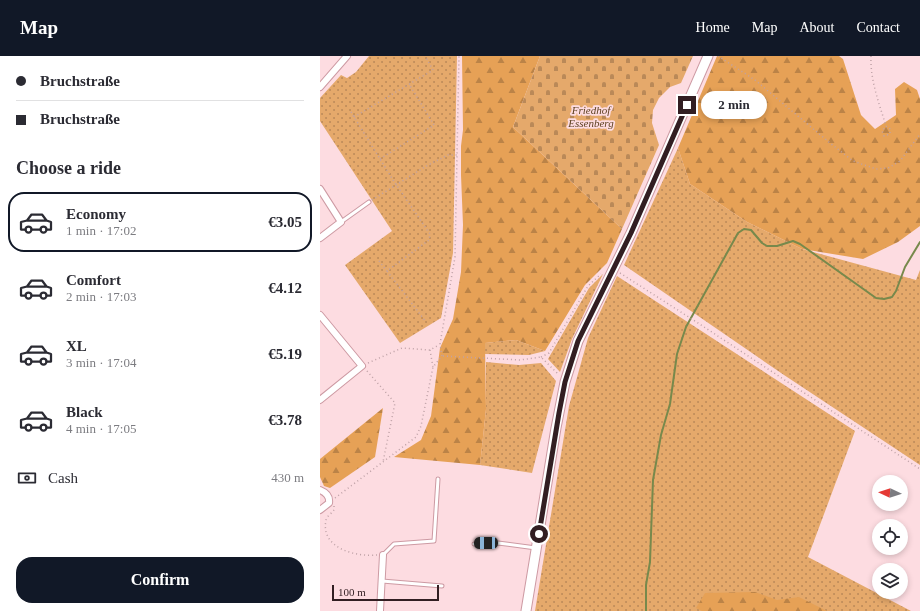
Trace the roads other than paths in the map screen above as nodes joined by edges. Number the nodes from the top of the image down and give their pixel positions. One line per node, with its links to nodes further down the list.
1 (347, 56): 3 (street)
2 (708, 56): 14 (street)
3 (320, 87)
4 (320, 189): 6 (street)
5 (369, 202): 6 (lane)
6 (341, 222): 7 (street)
7 (320, 238)
8 (320, 315): 9 (street)
9 (320, 400)
10 (438, 479): 15 (lane)
11 (320, 490): 12 (street)
12 (320, 510)
13 (474, 544): 14 (lane)
14 (537, 549): 19 (street)
15 (383, 555): 16 (street)
16 (382, 581): 17 (lane); 18 (street)
17 (442, 586)
18 (380, 611)
19 (526, 611)

